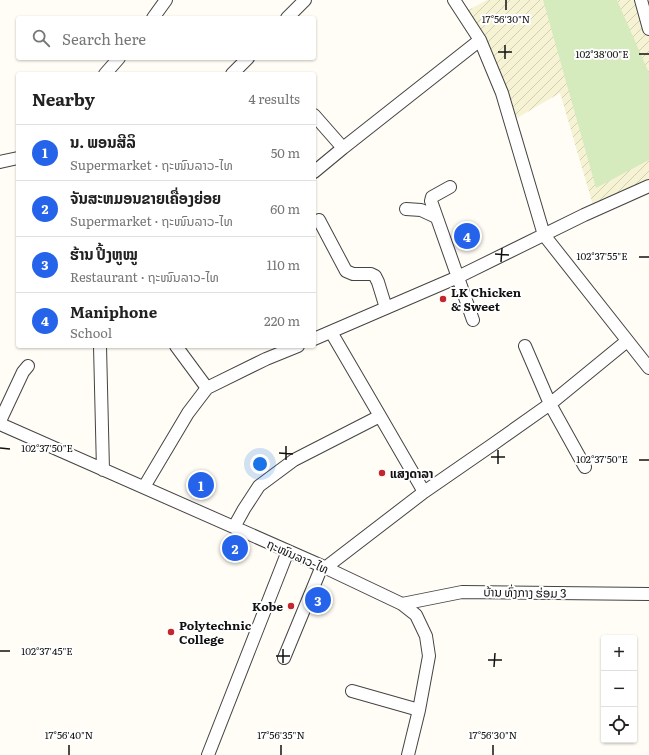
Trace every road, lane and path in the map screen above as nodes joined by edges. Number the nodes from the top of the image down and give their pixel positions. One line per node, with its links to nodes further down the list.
1 (166, 0): 5 (street)
2 (305, 0): 6 (street)
3 (454, 0): 8 (street)
4 (641, 0): 7 (street)
5 (154, 16)
6 (289, 16)
7 (649, 29)
8 (480, 40): 14 (street); 23 (street)
9 (117, 60): 11 (street)
10 (246, 60): 12 (street)
11 (107, 72)
12 (234, 72)
13 (316, 117): 14 (street)
14 (343, 148): 17 (street)
15 (16, 158): 16 (street)
16 (0, 162)
17 (316, 170)
18 (649, 186): 23 (street)
19 (450, 187): 21 (street)
20 (406, 209): 21 (street)
21 (436, 217): 24 (street)
22 (319, 220): 25 (street)
23 (544, 235): 24 (street); 29 (street)
24 (458, 277): 25 (street); 26 (street)
25 (386, 308): 27 (street)
26 (473, 320)
27 (331, 332): 28 (street); 38 (street)
28 (316, 338)
29 (627, 341): 35 (street); 37 (street)
30 (525, 346): 37 (street)
31 (100, 348): 42 (street)
32 (177, 348): 36 (street)
33 (293, 348): 36 (street)
34 (28, 366): 39 (street)
35 (649, 368)
36 (207, 388): 43 (street)
37 (550, 404): 41 (street); 44 (street)
38 (380, 416): 44 (street); 45 (street)
39 (0, 420)
40 (0, 424): 42 (street, ຖະໜົນລາວ-ໄທ)
41 (585, 467)
42 (103, 470): 43 (street, ຖະໜົນລາວ-ໄທ)
43 (144, 487): 45 (street, ຖະໜົນລາວ-ໄທ)
44 (424, 492): 47 (street)
45 (234, 527): 46 (street, ຖະໜົນລາວ-ໄທ)
46 (288, 551): 47 (street, ຖະໜົນລາວ-ໄທ); 53 (street)
47 (324, 567): 49 (street, ຖະໜົນລາວ-ໄທ); 50 (street)
48 (649, 593): 49 (street, ບ້ານ ທົ່ງກາງ ຮ່ອມ 3)
49 (402, 604): 52 (street, ຖະໜົນລາວ-ໄທ)
50 (284, 658)
51 (352, 691): 52 (street)
52 (419, 710): 54 (street, ຖະໜົນລາວ-ໄທ)
53 (208, 755)
54 (408, 755)

